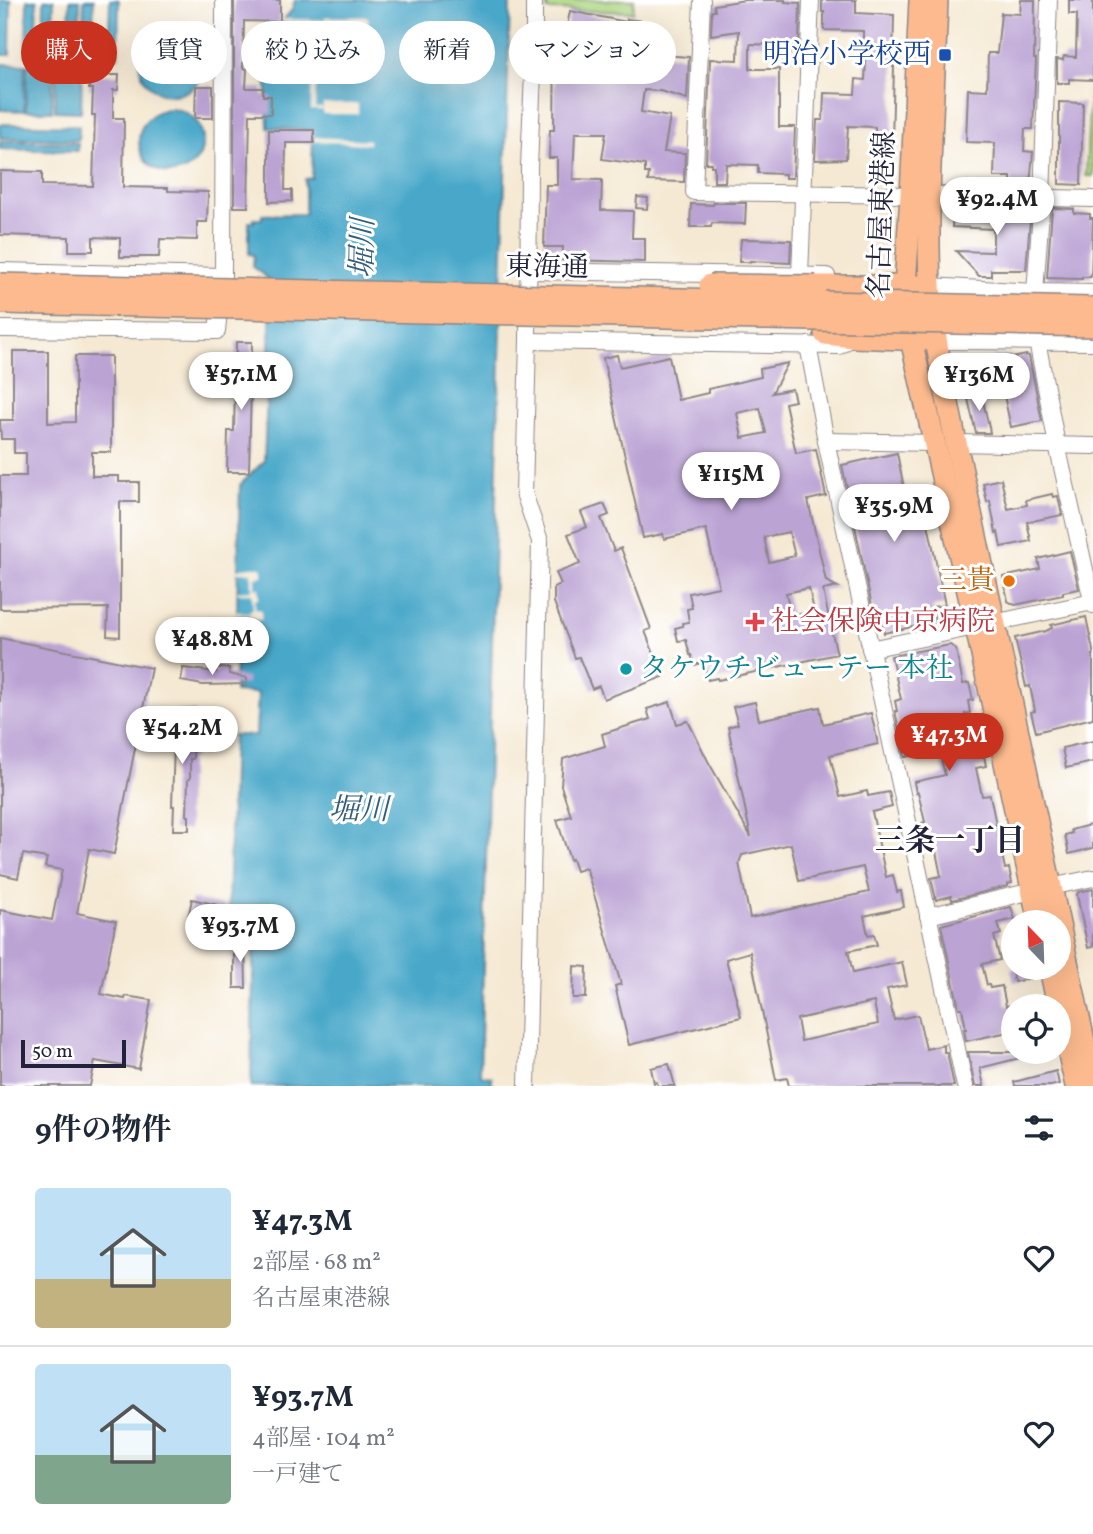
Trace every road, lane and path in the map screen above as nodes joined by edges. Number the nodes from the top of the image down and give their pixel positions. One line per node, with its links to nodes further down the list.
1 (224, 0): 14 (street)
2 (534, 0): 13 (street)
3 (702, 0): 8 (street)
4 (811, 0): 8 (street)
5 (920, 0): 9 (main road, 名古屋東港線)
6 (937, 0): 9 (main road, 名古屋東港線)
7 (1049, 0): 10 (street)
8 (804, 193): 9 (street); 15 (street)
9 (920, 195): 10 (street); 17 (main road, 名古屋東港線); 18 (main road, 名古屋東港線)
10 (1042, 198): 11 (street); 19 (street)
11 (1093, 200)
12 (0, 271): 14 (street)
13 (528, 271): 15 (street); 28 (street)
14 (223, 276): 25 (street)
15 (808, 281): 17 (main road); 21 (main road, bridge)
16 (0, 284): 21 (main road, 東海通, bridge)
17 (905, 286): 18 (main road); 26 (main road, 名古屋東港線)
18 (930, 286): 19 (street); 29 (main road, 名古屋東港線)
19 (1035, 292): 20 (street)
20 (1093, 293)
21 (271, 299): 22 (main road, 東海通, bridge); 23 (main road, 東海通, bridge); 24 (main road, 東海通, bridge); 27 (main road, bridge)
22 (0, 303)
23 (1093, 308)
24 (1093, 326)
25 (0, 328)
26 (911, 339): 27 (main road); 29 (main road); 33 (main road, 名古屋東港線)
27 (816, 340): 28 (street); 32 (street)
28 (528, 341): 45 (street)
29 (937, 341): 30 (street); 33 (main road, 名古屋東港線)
30 (1037, 341): 31 (street); 34 (street)
31 (1093, 342)
32 (825, 441): 33 (street); 38 (street)
33 (946, 443): 34 (street); 37 (main road, 名古屋東港線)
34 (1057, 445): 35 (street); 36 (street)
35 (1093, 446)
36 (1093, 603): 37 (street)
37 (986, 625): 38 (street); 40 (main road, 名古屋東港線)
38 (870, 649): 42 (street)
39 (1093, 878): 40 (street)
40 (1042, 889): 41 (main road, 名古屋東港線); 42 (street); 44 (main road, 名古屋東港線)
41 (1041, 910)
42 (928, 916): 46 (street)
43 (1071, 1064): 47 (main road)
44 (1093, 1083)
45 (527, 1086)
46 (965, 1086)
47 (1076, 1086)

